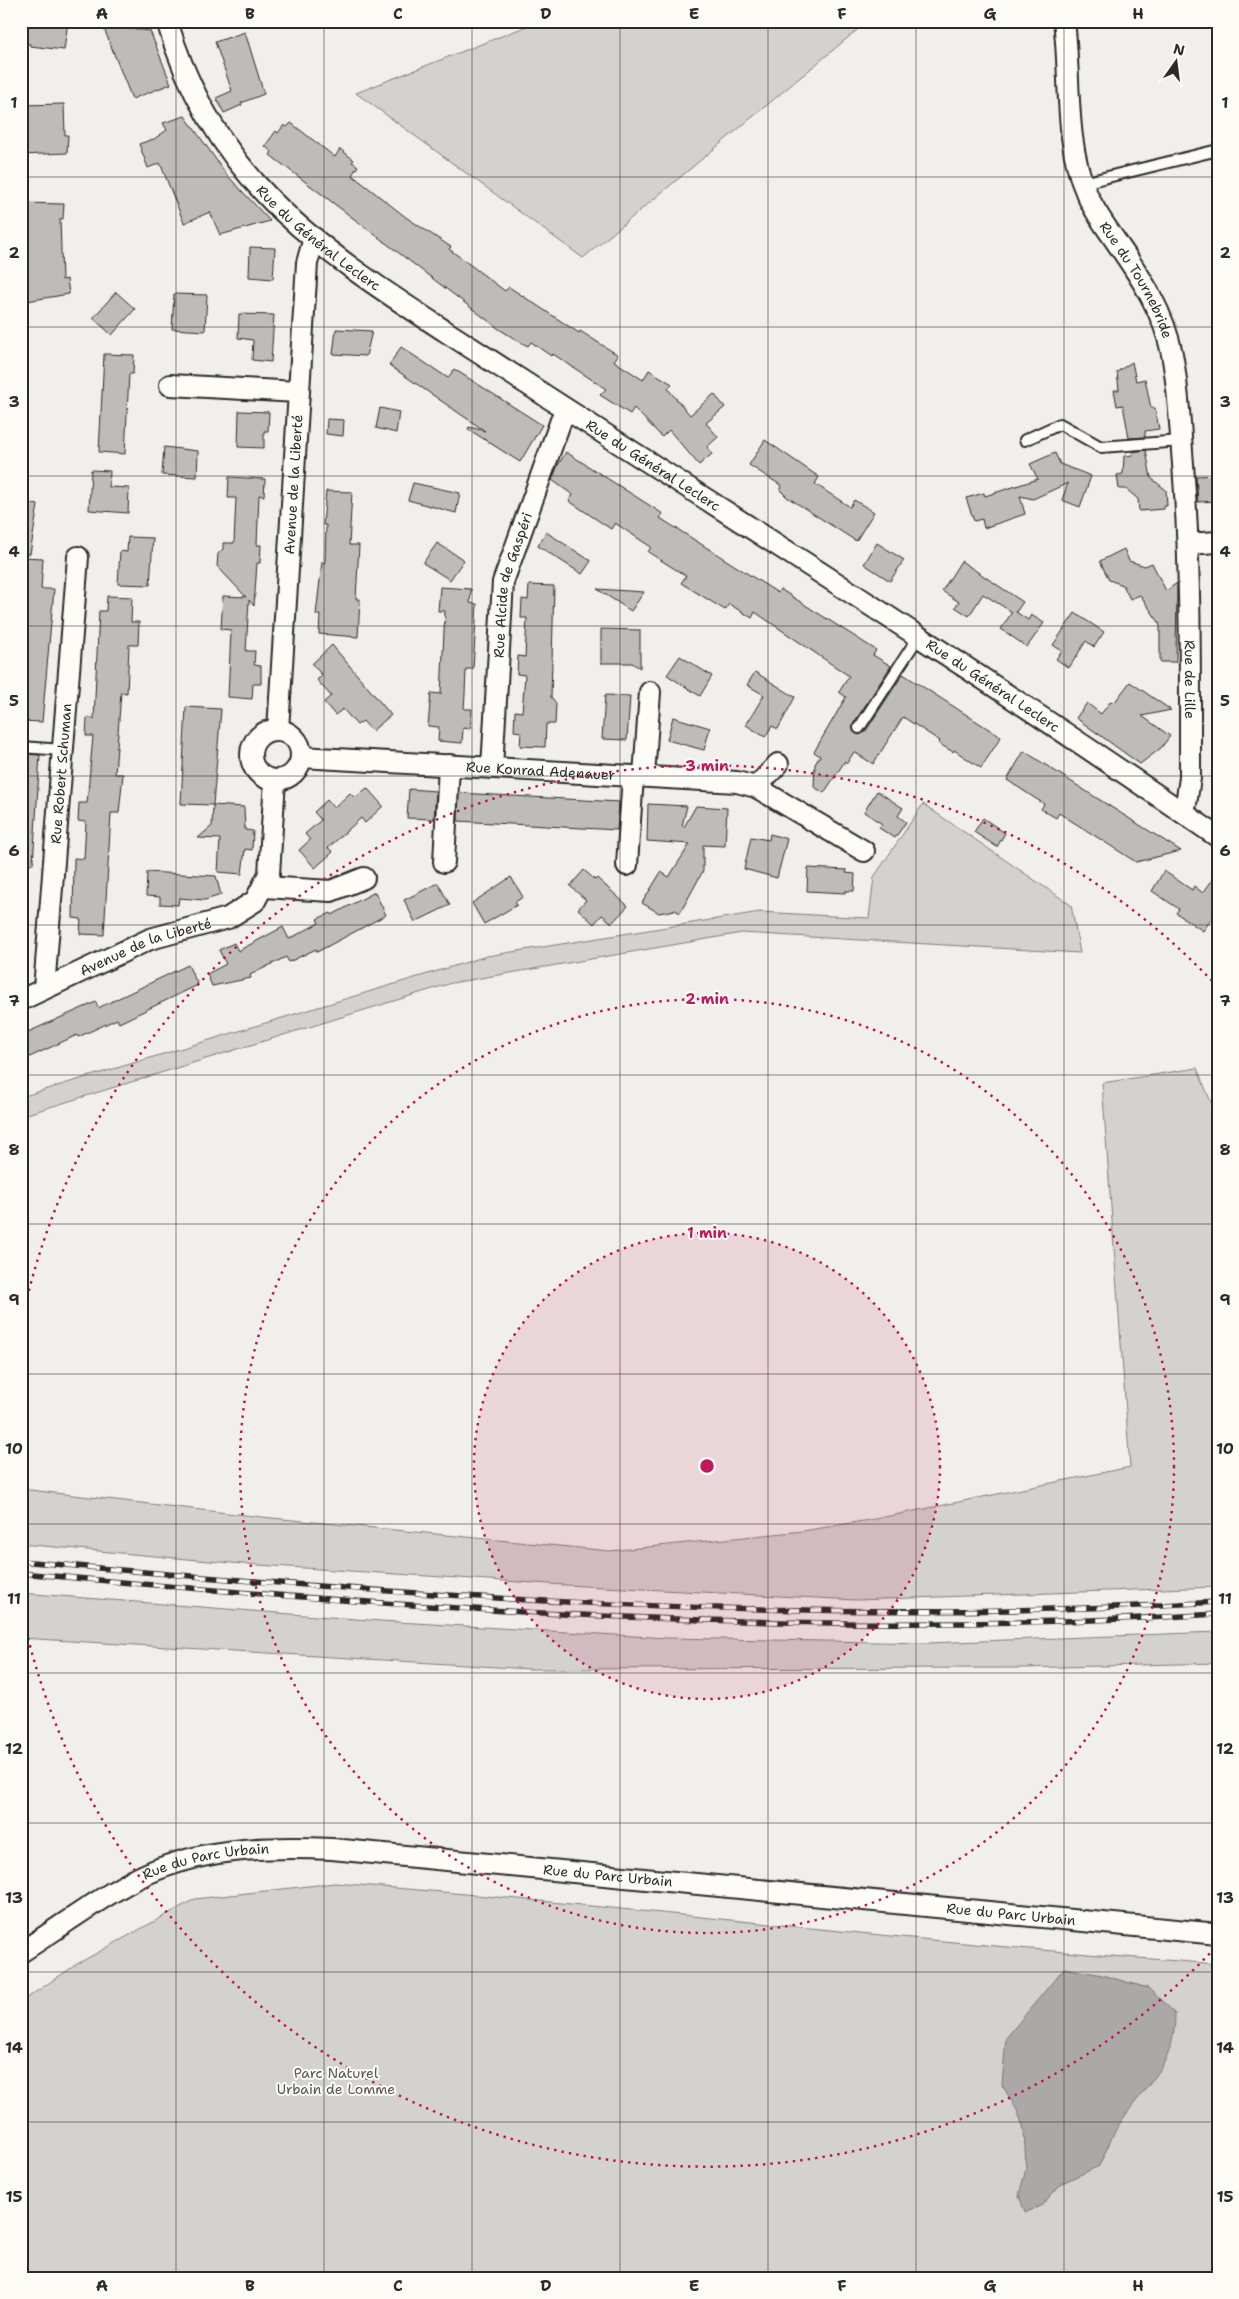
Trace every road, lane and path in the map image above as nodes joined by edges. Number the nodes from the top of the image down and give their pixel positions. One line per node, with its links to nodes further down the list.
1 (167, 21): 5 (street, Rue du Général Leclerc)
2 (1064, 21): 4 (street, Rue du Tournebride)
3 (1218, 150): 4 (lane)
4 (1083, 184): 10 (street, Rue du Tournebride)
5 (314, 238): 7 (street, Avenue de la Liberté); 8 (street, Rue du Général Leclerc)
6 (170, 384): 7 (street)
7 (298, 392): 17 (street, Avenue de la Liberté)
8 (565, 409): 14 (street, Rue du Général Leclerc); 23 (street, Rue Alcide de Gaspéri)
9 (1025, 440): 10 (lane)
10 (1181, 441): 12 (street, Rue du Tournebride)
11 (1218, 542): 12 (street)
12 (1188, 544): 27 (street, Rue de Lille)
13 (78, 557): 19 (street, Rue Robert Schuman)
14 (919, 636): 16 (lane); 27 (street, Rue du Général Leclerc)
15 (650, 692): 24 (street, Rue Konrad Adenauer)
16 (859, 728)
17 (278, 730): 20 (street); 25 (street)
18 (21, 747): 19 (lane)
19 (63, 750): 34 (street, Rue Robert Schuman)
20 (301, 757): 22 (street, Rue Konrad Adenauer); 25 (street)
21 (778, 764): 26 (street)
22 (449, 765): 23 (street, Rue Konrad Adenauer); 30 (street, Rue Konrad Adenauer)
23 (492, 768): 24 (street, Rue Konrad Adenauer)
24 (638, 776): 26 (street, Rue Konrad Adenauer); 31 (street, Rue Konrad Adenauer)
25 (275, 780): 33 (street, Avenue de la Liberté)
26 (756, 787): 29 (street, Rue Konrad Adenauer)
27 (1182, 812): 28 (street, Rue du Général Leclerc)
28 (1218, 837)
29 (864, 851)
30 (444, 862)
31 (627, 865)
32 (364, 878): 33 (street)
33 (264, 887): 34 (street, Avenue de la Liberté)
34 (44, 989): 35 (street, Avenue de la Liberté)
35 (21, 1000)
36 (1218, 1934): 37 (street, Rue du Parc Urbain)
37 (21, 1952)

